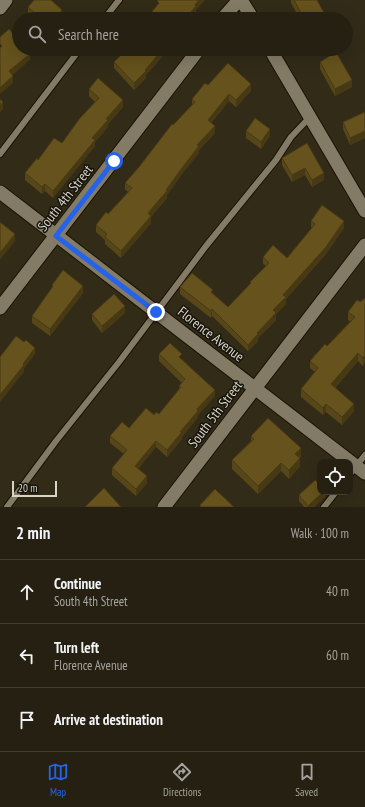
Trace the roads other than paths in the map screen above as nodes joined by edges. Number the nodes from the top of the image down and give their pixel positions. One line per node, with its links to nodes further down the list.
1 (6, 0): 4 (street)
2 (119, 0): 5 (lane)
3 (240, 0): 6 (street); 7 (street)
4 (0, 8)
5 (110, 12)
6 (229, 12)
7 (248, 12)
8 (75, 56): 12 (lane)
9 (194, 56): 15 (street, South 4th Street)
10 (274, 56): 11 (street)
11 (310, 117): 14 (street); 18 (lane)
12 (0, 154)
13 (0, 192): 15 (street, Florence Avenue)
14 (365, 211)
15 (56, 236): 17 (street, South 4th Street); 18 (street, Florence Avenue)
16 (365, 245): 19 (street, South 5th Street)
17 (0, 308)
18 (156, 312): 19 (street, Florence Avenue); 23 (lane)
19 (255, 388): 21 (street, Florence Avenue); 24 (street, South 5th Street)
20 (365, 455): 21 (lane)
21 (357, 471)
22 (334, 495): 25 (lane)
23 (7, 507)
24 (164, 507)
25 (324, 507)

